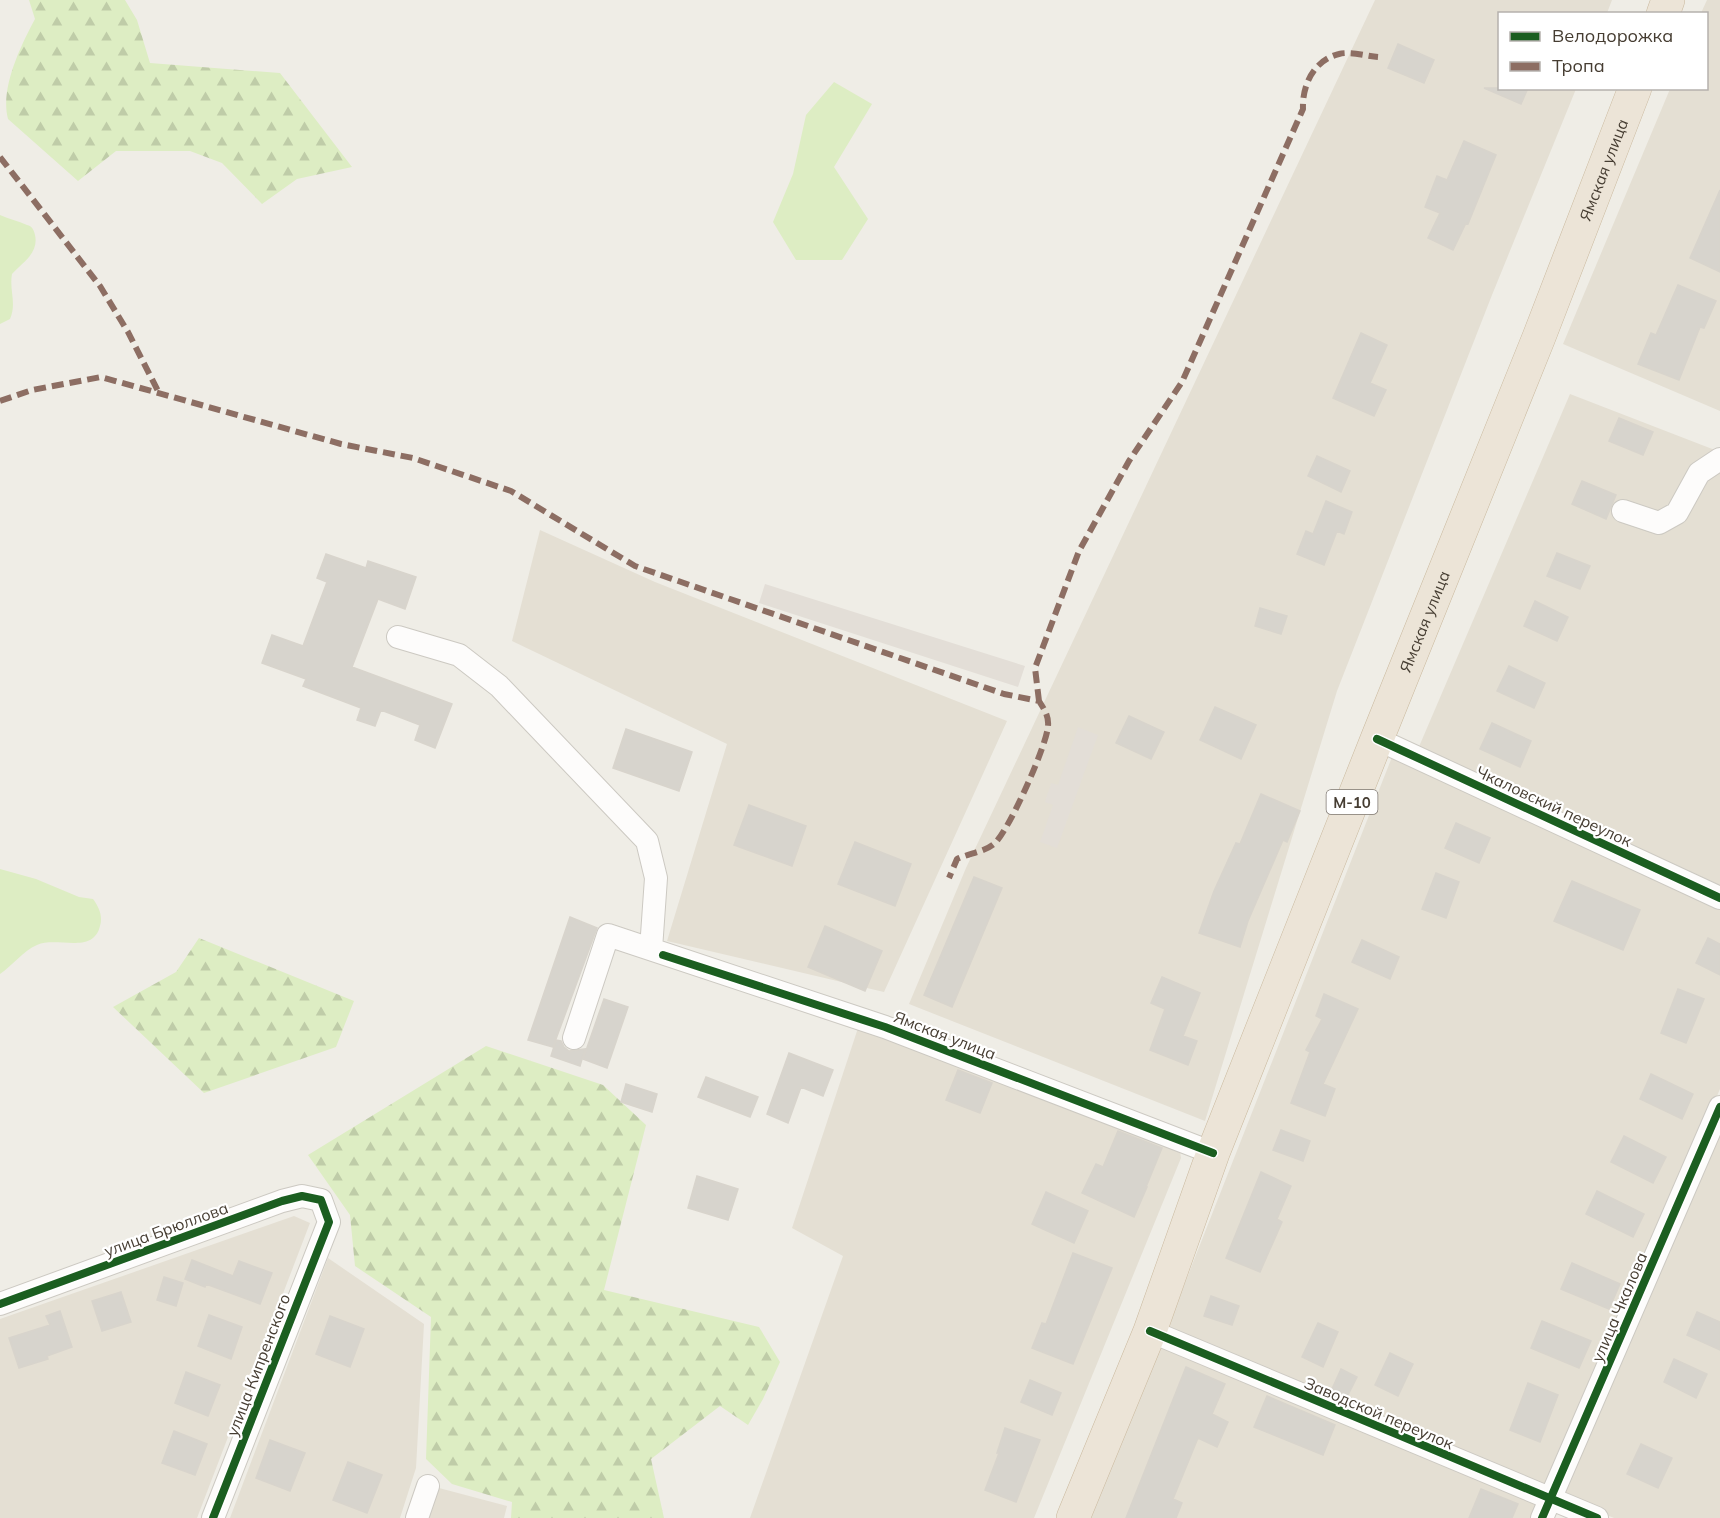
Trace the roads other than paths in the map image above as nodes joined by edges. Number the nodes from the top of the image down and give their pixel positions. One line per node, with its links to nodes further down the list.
1 (1634, 90): 5 (highway, Ямская улица / М-10)
2 (1720, 459): 3 (street)
3 (1623, 511)
4 (398, 637): 7 (street)
5 (1377, 739): 6 (street, Чкаловский переулок); 10 (highway, Ямская улица / М-10)
6 (1720, 898)
7 (657, 952): 8 (street, Ямская улица); 10 (street, Ямская улица)
8 (574, 1038)
9 (1720, 1107): 15 (street, улица Чкалова)
10 (1213, 1154): 13 (highway, Ямская улица / М-10)
11 (329, 1222): 12 (street, улица Брюллова); 16 (street, улица Кипренского)
12 (0, 1304)
13 (1150, 1331): 15 (street, Заводской переулок); 18 (highway, Ямская улица / М-10)
14 (428, 1486): 17 (street)
15 (1546, 1509): 19 (street, Заводской переулок)
16 (213, 1518)
17 (417, 1518)
18 (1073, 1518)
19 (1597, 1518)

